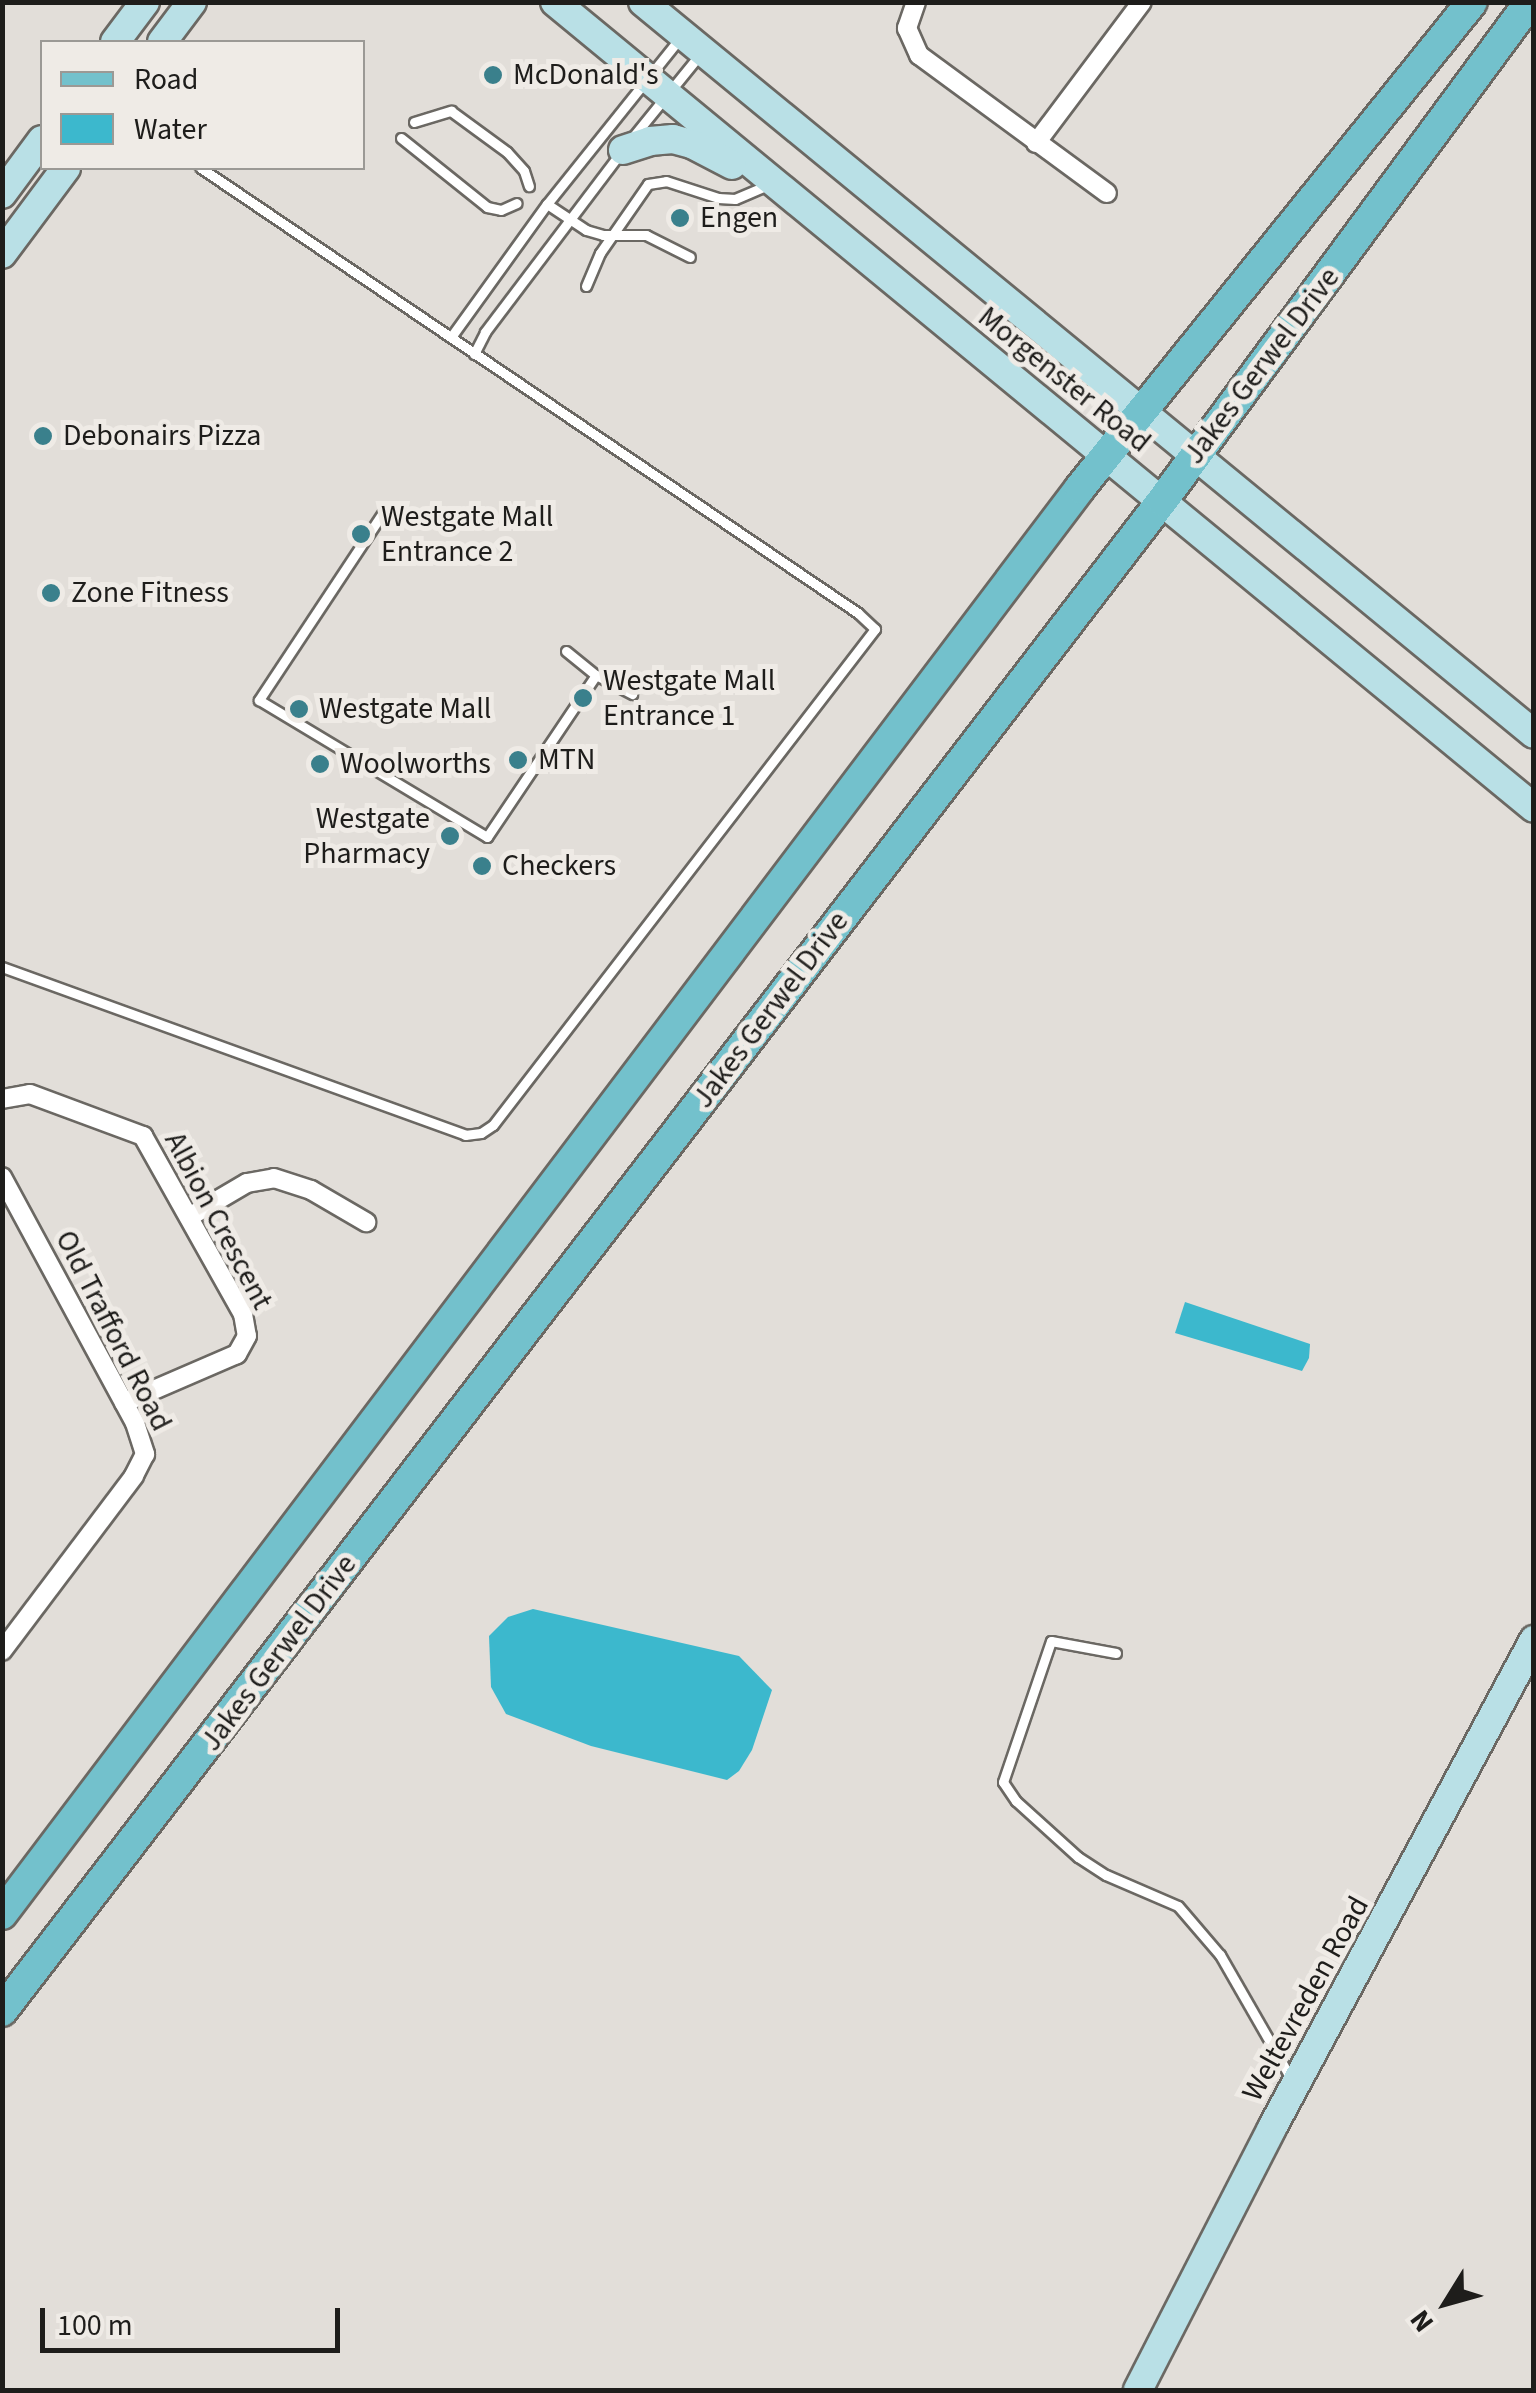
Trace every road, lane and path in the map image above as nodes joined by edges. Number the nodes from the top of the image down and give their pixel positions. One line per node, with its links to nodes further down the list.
1 (145, 2): 9 (street)
2 (192, 2): 10 (street)
3 (554, 2): 12 (street, Morgenster Road)
4 (643, 2): 11 (street, Morgenster Road)
5 (916, 2): 16 (street)
6 (1142, 2): 16 (street)
7 (1472, 2): 33 (main road, Jakes Gerwel Drive)
8 (1530, 2): 35 (main road, Jakes Gerwel Drive)
9 (117, 40)
10 (164, 40)
11 (693, 43): 12 (lane); 12 (lane); 33 (street, Morgenster Road)
12 (656, 88): 17 (lane); 20 (street, Morgenster Road); 25 (lane)
13 (414, 122): 21 (lane)
14 (401, 138): 24 (lane)
15 (40, 143): 23 (street)
16 (1036, 143): 22 (street)
17 (623, 150): 20 (street); 26 (lane)
18 (65, 170): 28 (street)
19 (203, 170): 31 (lane)
20 (767, 179): 27 (lane); 34 (street, Morgenster Road)
21 (529, 186)
22 (1107, 193)
23 (2, 194)
24 (517, 203)
25 (548, 204): 26 (lane); 31 (lane)
26 (570, 220): 27 (lane); 32 (lane)
27 (617, 234): 29 (lane); 30 (lane)
28 (2, 254)
29 (690, 258)
30 (586, 286)
31 (450, 338): 32 (lane)
32 (474, 354): 43 (lane)
33 (1141, 413): 34 (main road, Jakes Gerwel Drive); 35 (street, Morgenster Road)
34 (1108, 456): 36 (street, Morgenster Road); 52 (main road, Jakes Gerwel Drive)
35 (1194, 456): 36 (main road, Jakes Gerwel Drive); 41 (street, Morgenster Road)
36 (1162, 501): 42 (street, Morgenster Road); 53 (main road, Jakes Gerwel Drive)
37 (384, 511): 39 (lane)
38 (566, 651): 39 (lane)
39 (596, 675): 40 (lane)
40 (632, 694)
41 (1534, 734)
42 (1534, 808)
43 (2, 967)
44 (2, 1099): 46 (street, Albion Crescent)
45 (2, 1177): 48 (street, Old Trafford Road)
46 (189, 1217): 47 (street); 48 (street, Albion Crescent)
47 (366, 1222)
48 (124, 1403): 50 (street, Old Trafford Road)
49 (1534, 1640): 54 (street, Weltevreden Road)
50 (4, 1644)
51 (1116, 1653): 54 (lane)
52 (2, 1914)
53 (2, 2010)
54 (1295, 2085): 55 (street, Weltevreden Road)
55 (1138, 2390)

